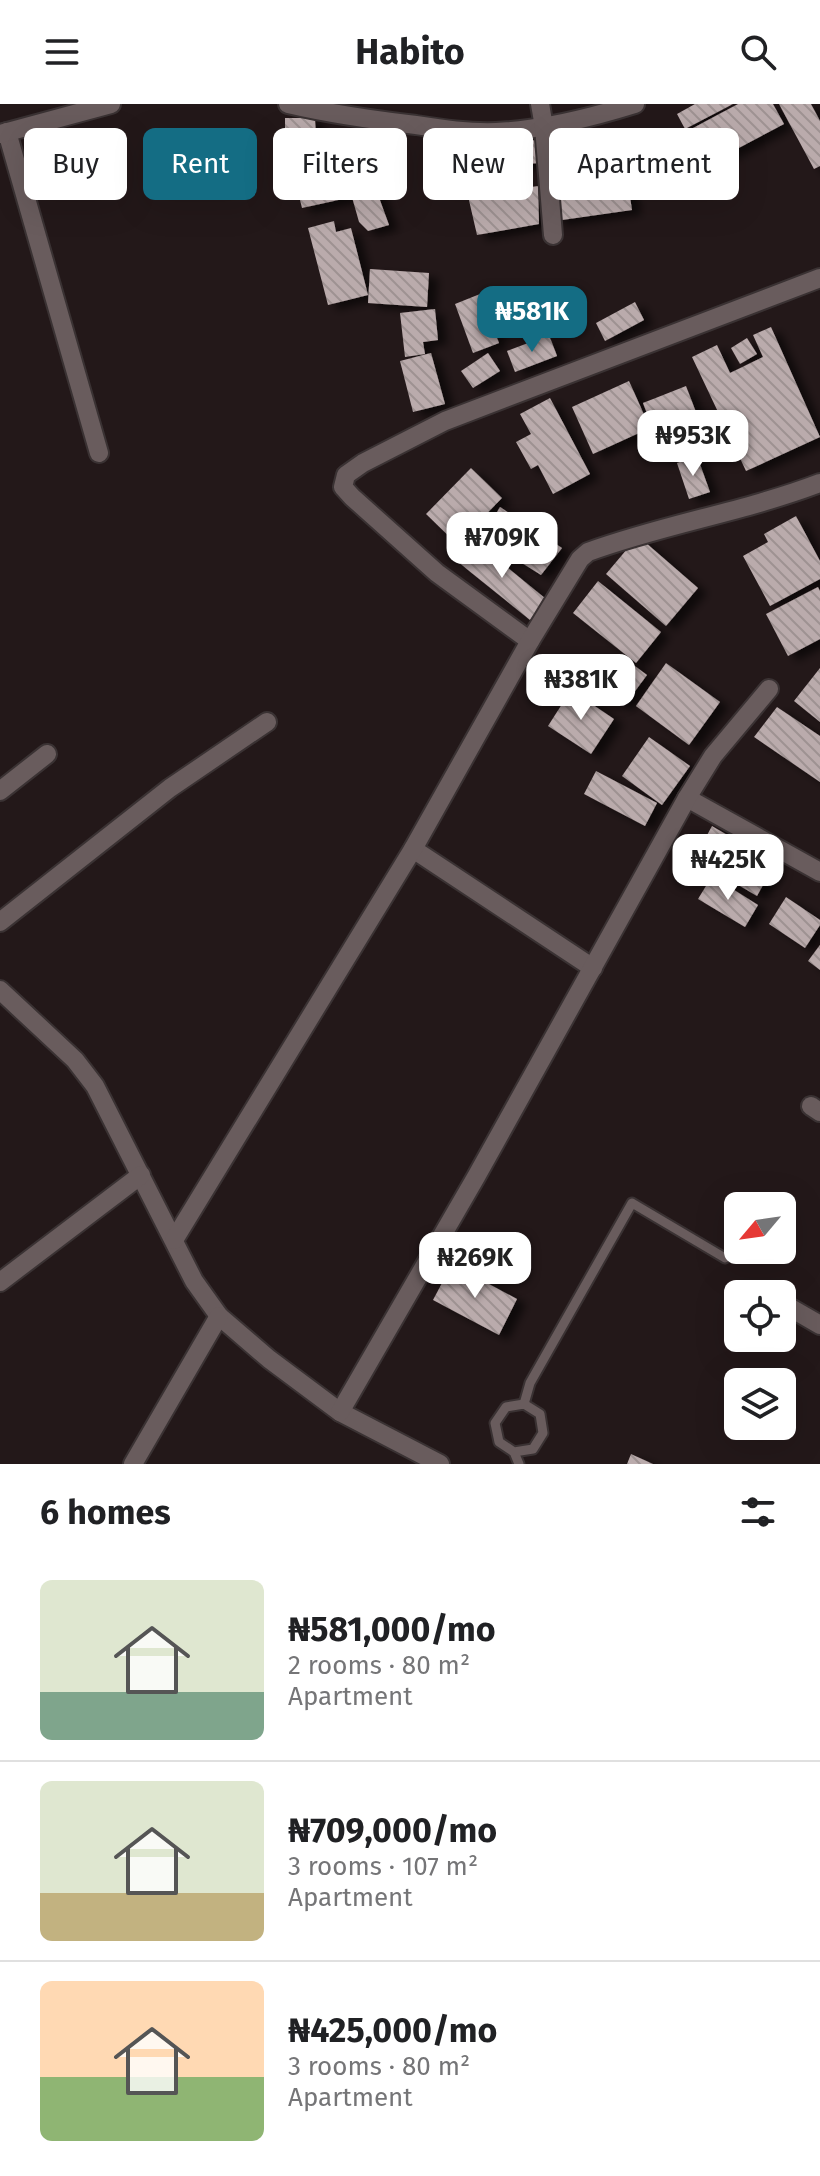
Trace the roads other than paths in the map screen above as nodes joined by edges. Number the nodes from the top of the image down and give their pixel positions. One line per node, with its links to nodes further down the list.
1 (111, 104): 6 (street)
2 (288, 104): 5 (street)
3 (540, 104): 5 (street)
4 (635, 104): 5 (street)
5 (544, 127): 7 (street)
6 (4, 133): 9 (street)
7 (553, 235)
8 (820, 278): 11 (street)
9 (99, 453)
10 (820, 483): 11 (street)
11 (530, 641): 17 (street)
12 (769, 689): 16 (street)
13 (267, 722): 19 (street)
14 (47, 754): 15 (street)
15 (0, 791)
16 (687, 798): 18 (street); 20 (street)
17 (413, 849): 20 (street); 25 (street)
18 (820, 872)
19 (0, 922)
20 (593, 968): 32 (street)
21 (0, 990): 22 (street)
22 (16, 1002): 23 (street); 24 (street)
23 (0, 1014)
24 (141, 1175): 25 (street); 27 (street)
25 (174, 1240): 29 (street)
26 (724, 1257): 31 (lane)
27 (0, 1282)
28 (796, 1311): 30 (street)
29 (219, 1316): 32 (street); 34 (street)
30 (820, 1325)
31 (524, 1404): 33 (lane); 33 (lane)
32 (340, 1412): 35 (street)
33 (514, 1452): 36 (lane)
34 (133, 1464)
35 (440, 1464)
36 (519, 1464)

